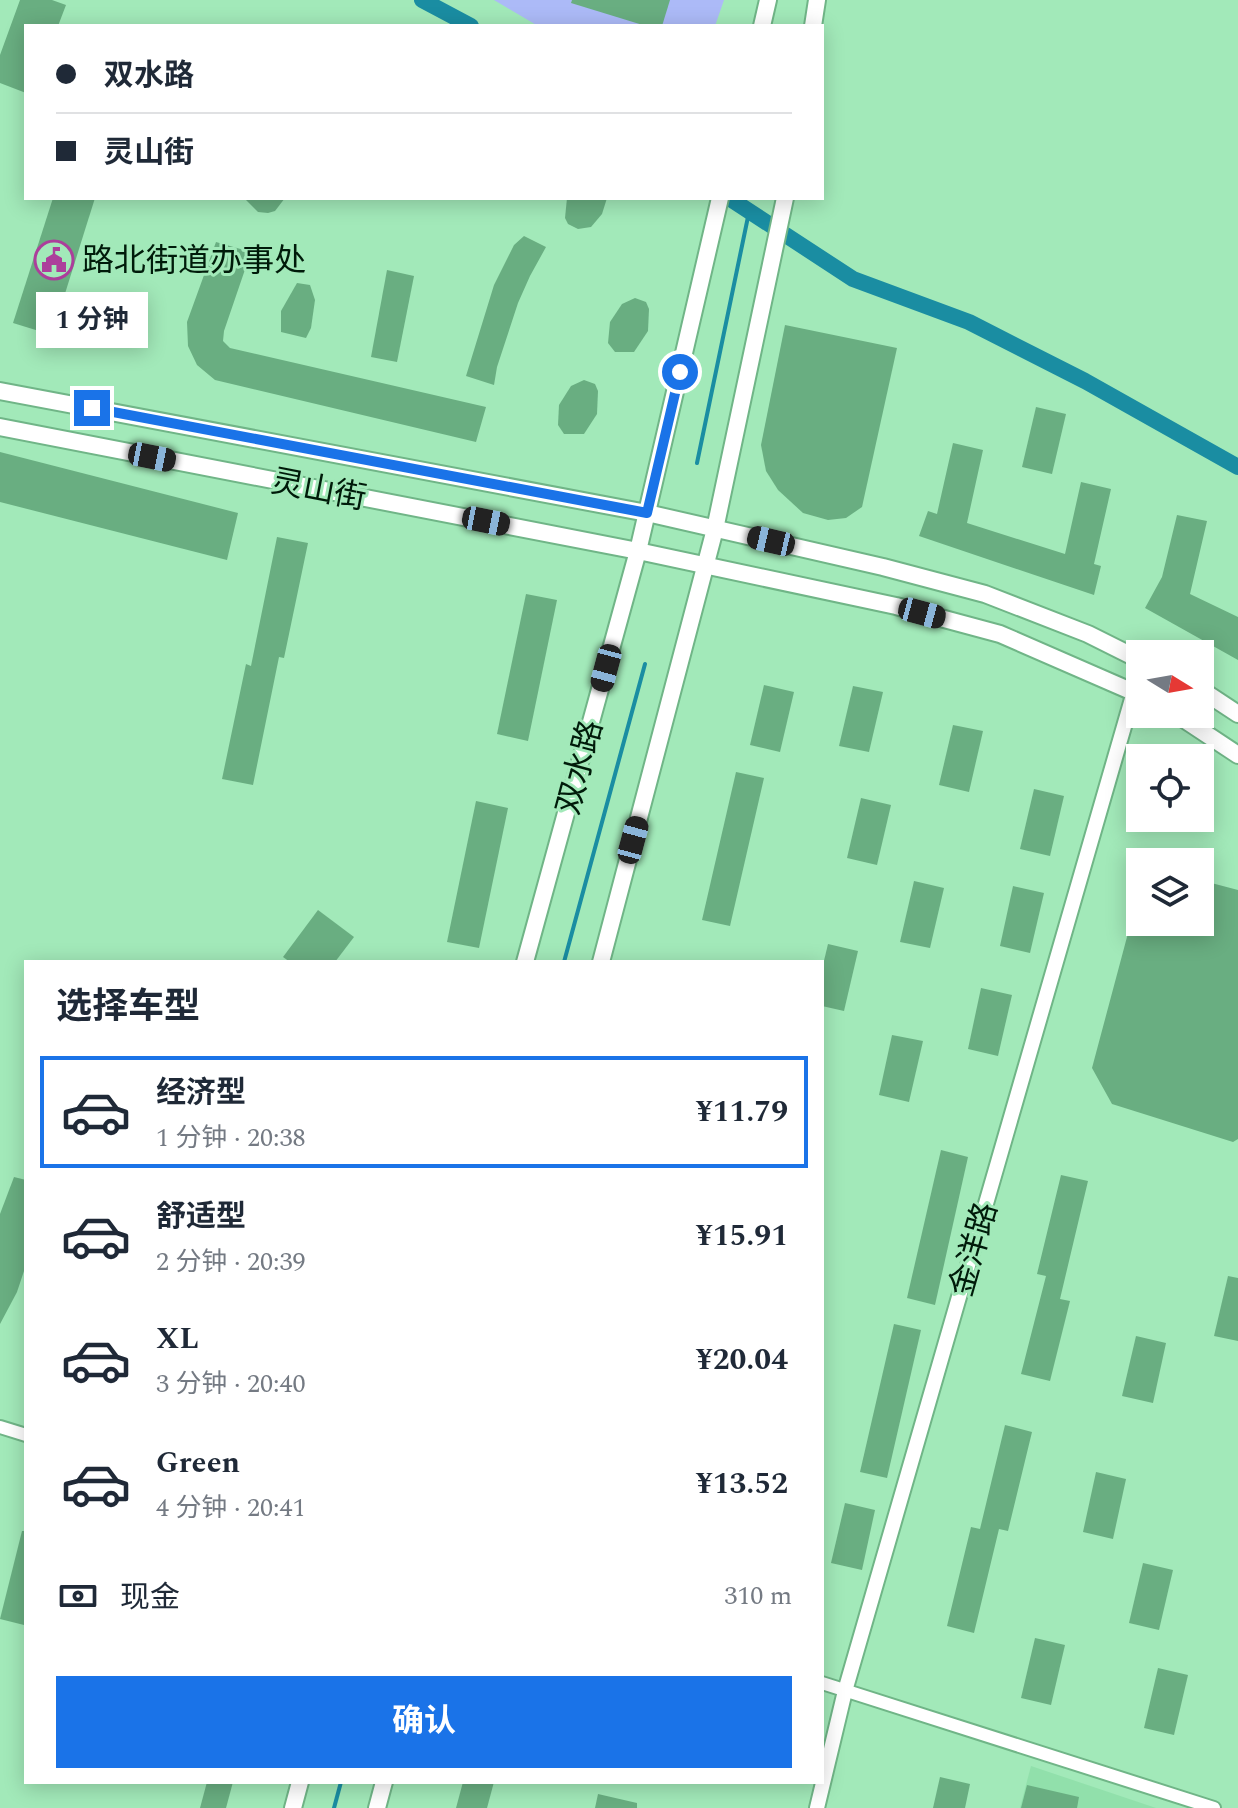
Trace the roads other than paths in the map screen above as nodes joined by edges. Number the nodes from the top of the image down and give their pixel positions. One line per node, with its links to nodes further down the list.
1 (768, 0): 3 (main road)
2 (817, 0): 4 (main road)
3 (762, 24)
4 (813, 24)
5 (720, 200): 9 (main road, 双水路)
6 (785, 200): 10 (main road)
7 (0, 391): 9 (main road, 灵山街)
8 (0, 427): 11 (main road, 灵山街)
9 (647, 513): 10 (main road, 灵山街); 11 (main road, 双水路)
10 (715, 529): 12 (main road); 13 (main road, 灵山街)
11 (638, 551): 12 (main road, 灵山街); 20 (main road, 双水路)
12 (706, 565): 14 (main road, 灵山街); 21 (main road)
13 (1126, 653)
14 (1126, 689)
15 (1214, 698): 16 (main road)
16 (1238, 714)
17 (1127, 728): 25 (street, 金洋路)
18 (1197, 728): 19 (main road)
19 (1238, 755)
20 (526, 960)
21 (602, 960)
22 (0, 1427): 23 (street)
23 (24, 1434)
24 (824, 1684): 25 (street)
25 (845, 1691): 26 (street, 金洋路); 33 (street)
26 (824, 1779)
27 (299, 1784): 30 (main road)
28 (383, 1784): 31 (main road)
29 (823, 1784): 32 (street, 金洋路)
30 (293, 1808)
31 (377, 1808)
32 (817, 1808)
33 (1214, 1808)

